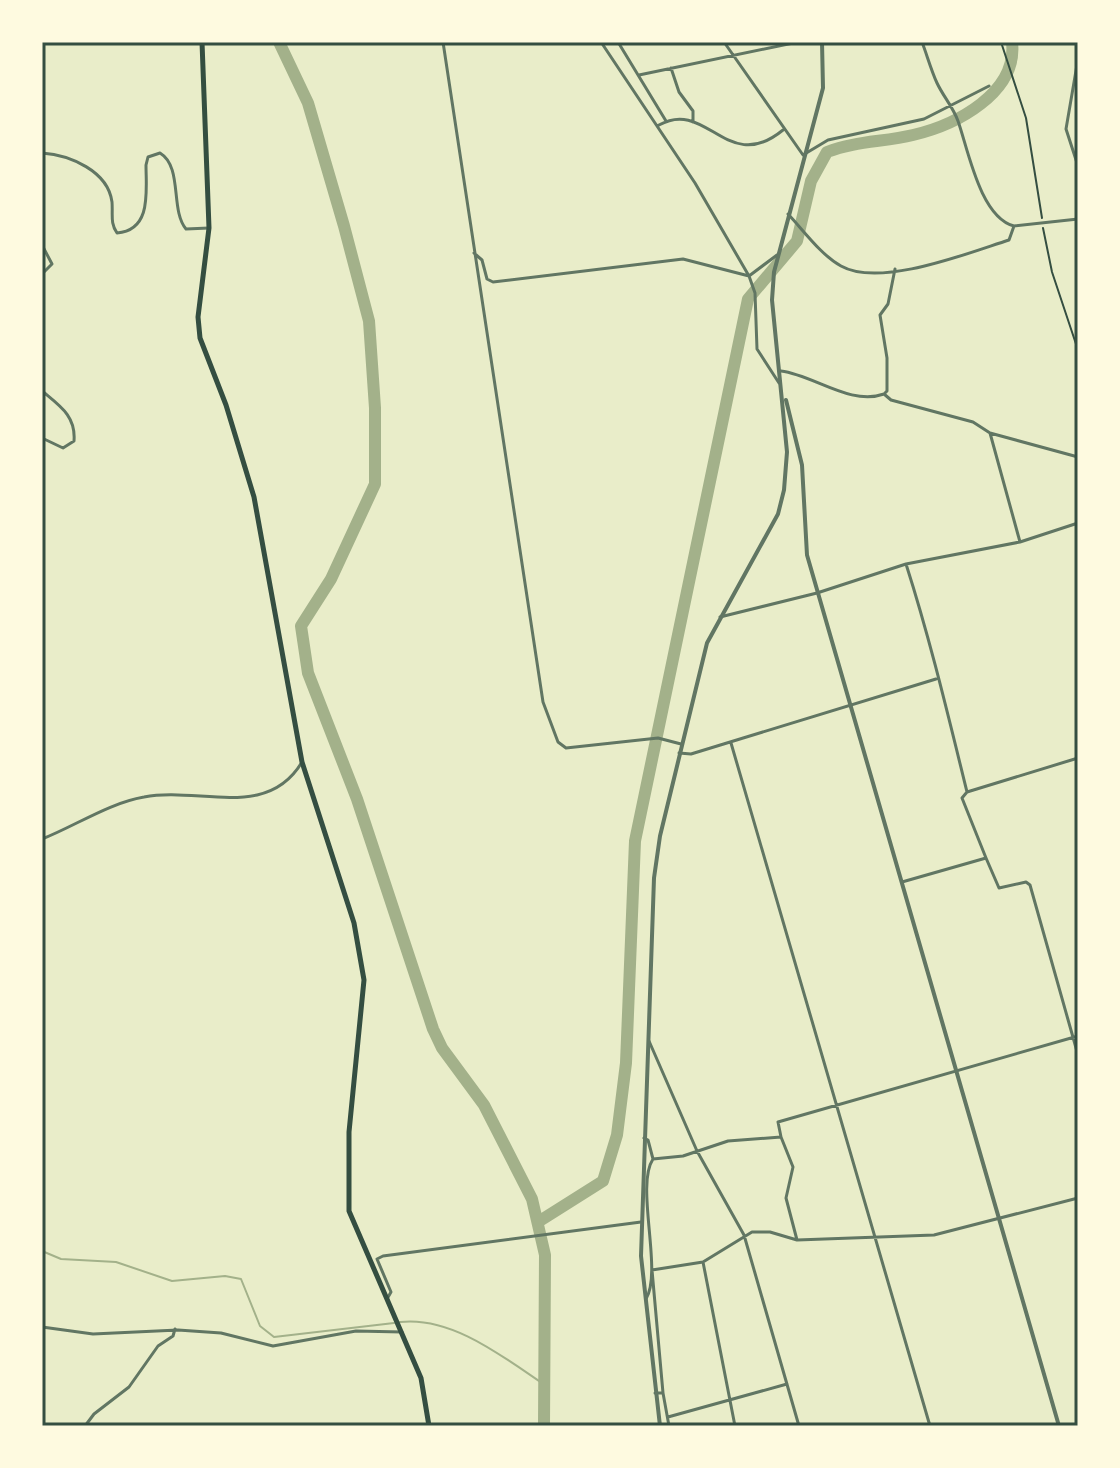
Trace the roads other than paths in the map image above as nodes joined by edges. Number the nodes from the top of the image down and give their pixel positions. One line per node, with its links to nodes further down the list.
1 (202, 42): 27 (highway)
2 (443, 42): 29 (street)
3 (601, 42): 19 (street)
4 (618, 42): 14 (street)
5 (724, 42): 11 (street)
6 (758, 42): 10 (street)
7 (798, 42): 10 (street)
8 (822, 42): 22 (street)
9 (922, 42): 16 (street)
10 (759, 49): 11 (street)
11 (732, 54): 13 (street); 20 (street)
12 (1078, 59): 23 (street)
13 (671, 68): 14 (street); 18 (street)
14 (639, 75): 17 (street)
15 (989, 86): 16 (street)
16 (952, 108): 22 (street); 26 (street)
17 (666, 121): 18 (street); 19 (street)
18 (693, 122): 20 (street)
19 (658, 126): 33 (street)
20 (783, 130): 22 (street)
21 (42, 153): 27 (street)
22 (803, 155): 24 (street)
23 (1078, 166)
24 (788, 214): 30 (street); 31 (street)
25 (1078, 219): 26 (street)
26 (1014, 226): 31 (street)
27 (209, 228): 54 (highway)
28 (42, 245): 32 (street)
29 (474, 253): 33 (street); 51 (street)
30 (777, 255): 33 (street); 34 (street)
31 (895, 269): 37 (street)
32 (42, 274)
33 (749, 276): 35 (street)
34 (781, 371): 35 (street); 37 (street)
35 (783, 390): 41 (street); 42 (street)
36 (42, 391): 39 (street)
37 (884, 394): 38 (street)
38 (990, 433): 40 (street); 44 (street)
39 (42, 438)
40 (1078, 457)
41 (786, 465): 42 (street); 47 (street)
42 (802, 465): 46 (street)
43 (1078, 523): 44 (street)
44 (1020, 542): 45 (street)
45 (906, 564): 46 (street); 48 (street)
46 (817, 593): 47 (street); 49 (street)
47 (720, 617): 51 (street)
48 (937, 679): 49 (street); 55 (street)
49 (850, 707): 50 (street); 58 (street)
50 (731, 743): 52 (street); 63 (street)
51 (681, 744): 52 (street)
52 (679, 753): 60 (street)
53 (1078, 758): 55 (street)
54 (302, 762): 56 (street); 76 (highway)
55 (967, 792): 57 (street)
56 (42, 839)
57 (986, 858): 58 (street); 59 (street)
58 (901, 883): 62 (street)
59 (1075, 1037): 61 (street); 62 (street)
60 (647, 1038): 65 (street); 66 (street)
61 (1078, 1055)
62 (956, 1071): 63 (street); 69 (street)
63 (837, 1105): 64 (street); 72 (street)
64 (781, 1137): 66 (street); 73 (street)
65 (644, 1138): 67 (street); 70 (street)
66 (697, 1151): 67 (street); 71 (street)
67 (653, 1159): 75 (street)
68 (1078, 1198): 69 (street)
69 (999, 1221): 72 (street); 93 (street)
70 (638, 1222): 76 (street); 77 (street)
71 (744, 1235): 73 (street); 74 (street); 81 (street)
72 (874, 1235): 73 (street); 92 (street)
73 (797, 1240)
74 (703, 1262): 75 (street); 84 (street)
75 (652, 1270): 77 (street); 83 (street)
76 (387, 1299): 80 (highway)
77 (644, 1300): 82 (street)
78 (42, 1327): 79 (street)
79 (175, 1329): 80 (street); 86 (street)
80 (403, 1332): 87 (highway)
81 (787, 1384): 84 (street); 91 (street)
82 (655, 1393): 83 (street); 88 (street)
83 (663, 1393): 85 (street)
84 (729, 1400): 85 (street); 90 (street)
85 (668, 1417): 89 (street)
86 (85, 1426)
87 (429, 1426)
88 (660, 1426)
89 (669, 1426)
90 (735, 1426)
91 (799, 1426)
92 (930, 1426)
93 (1059, 1426)

